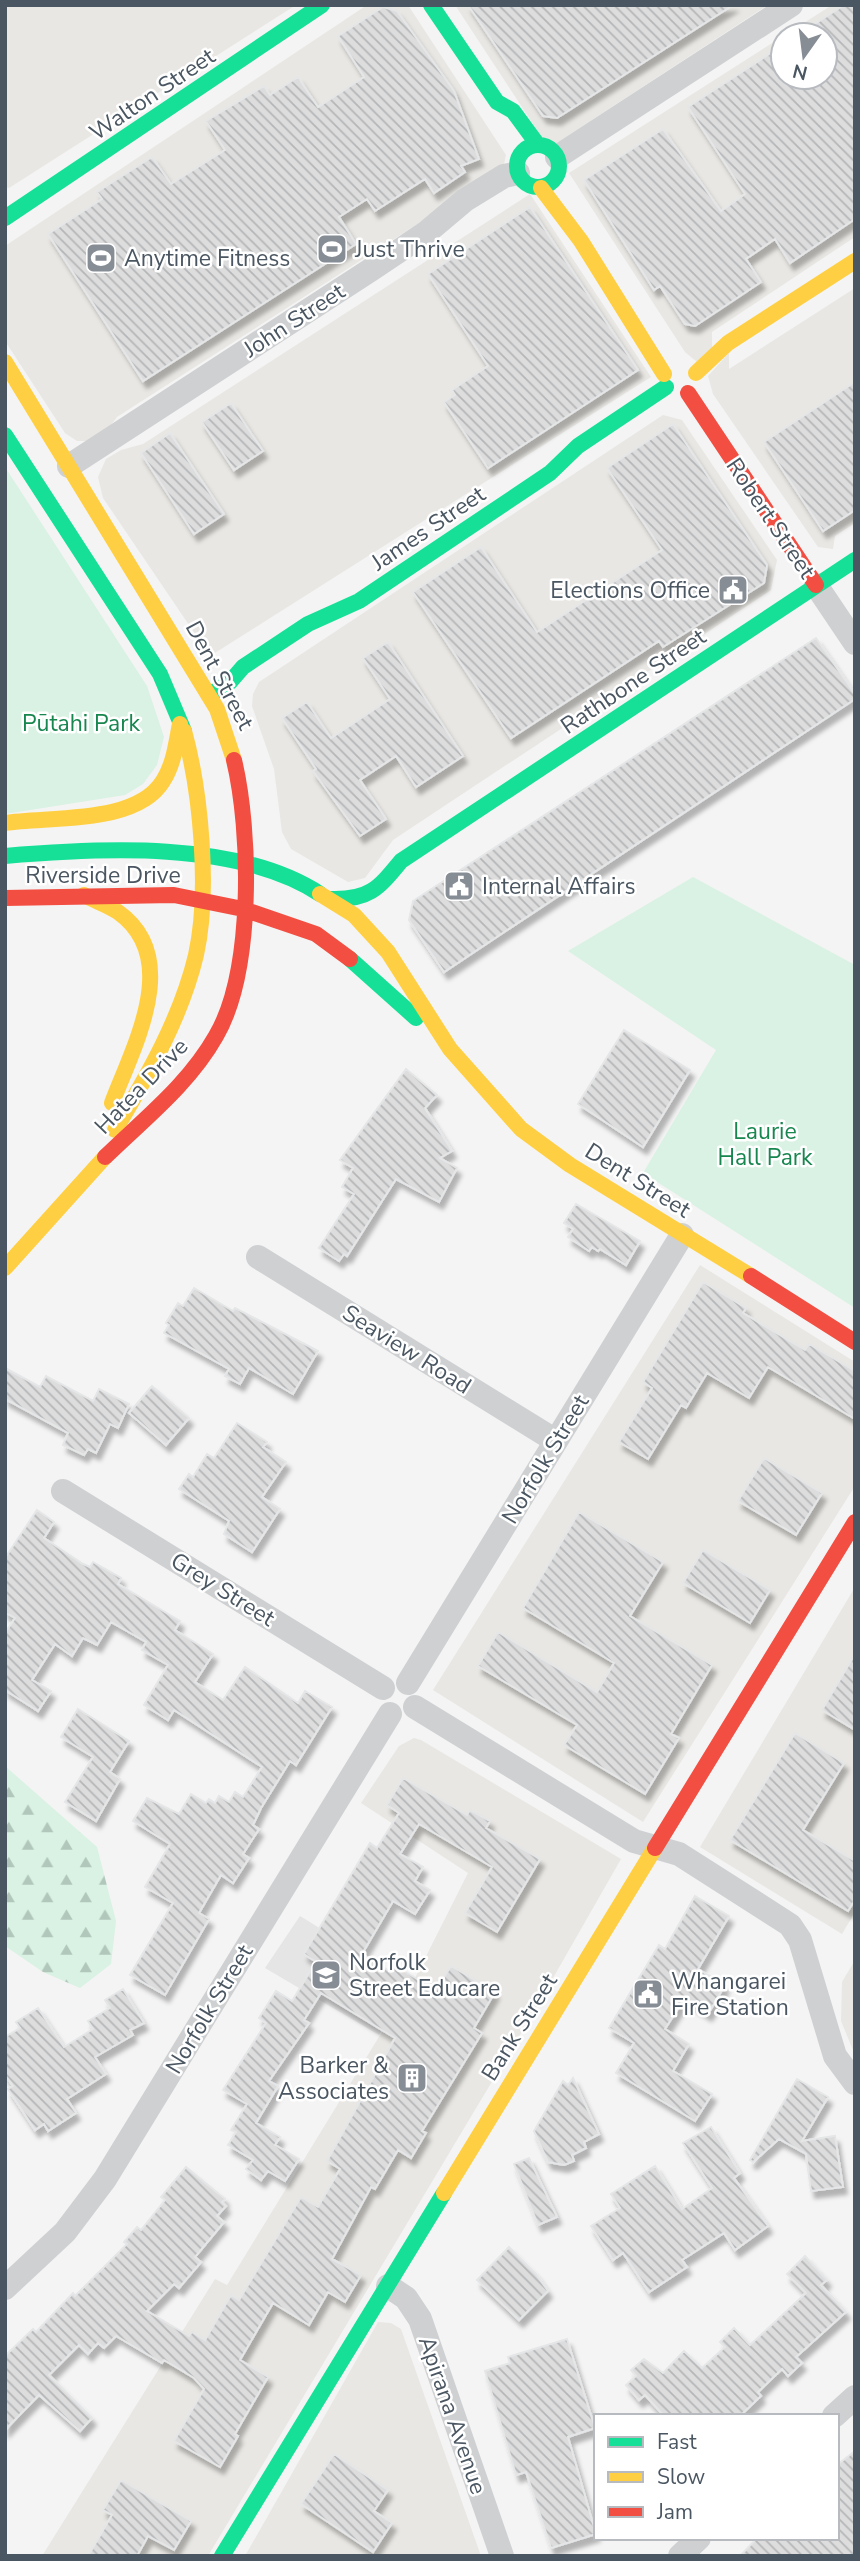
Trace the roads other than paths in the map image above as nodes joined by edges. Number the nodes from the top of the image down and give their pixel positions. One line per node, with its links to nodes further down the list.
1 (322, 5): 10 (main road, Walton Street)
2 (791, 5): 7 (street)
3 (433, 6): 4 (main road)
4 (497, 102): 5 (main road); 7 (main road)
5 (500, 123)
6 (517, 156): 7 (main road); 8 (main road); 19 (street, John Street)
7 (557, 173): 8 (main road); 13 (main road)
8 (541, 188): 15 (main road)
9 (5, 197): 10 (main road)
10 (29, 203): 11 (main road, Walton Street)
11 (5, 218)
12 (855, 261): 16 (main road)
13 (643, 308)
14 (5, 362): 19 (main road, Dent Street)
15 (671, 371): 16 (main road); 17 (main road); 23 (main road, James Street)
16 (696, 373): 17 (main road)
17 (688, 393): 21 (main road, Robert Street)
18 (5, 435): 24 (main road)
19 (69, 466): 23 (main road, Dent Street)
20 (855, 560): 21 (main road, Rathbone Street)
21 (817, 585): 22 (street, Robert Street); 27 (main road, Rathbone Street)
22 (855, 643)
23 (209, 695): 25 (main road); 31 (main road, Dent Street)
24 (180, 721): 26 (main road); 29 (main road)
25 (242, 726)
26 (5, 823)
27 (437, 840): 33 (main road, Rathbone Street); 37 (main road, Rathbone Street)
28 (5, 856): 29 (main road, Riverside Drive)
29 (202, 856): 31 (main road, Riverside Drive); 36 (main road, Hatea Drive)
30 (275, 857): 32 (main road)
31 (245, 864): 32 (main road, Dent Street); 38 (main road, Hatea Drive)
32 (282, 876): 37 (main road, Dent Street)
33 (404, 883)
34 (81, 894): 35 (main road, Riverside Drive); 36 (main road, Riverside Drive); 40 (main road)
35 (5, 898)
36 (200, 899): 38 (main road, Riverside Drive); 40 (main road, Hatea Drive)
37 (331, 899): 39 (main road, Dent Street)
38 (243, 909): 39 (main road, Dent Street); 40 (main road, Hatea Drive)
39 (443, 1040): 41 (main road, Dent Street)
40 (92, 1169): 43 (main road, Hatea Drive)
41 (682, 1234): 44 (main road, Dent Street); 47 (street, Norfolk Street)
42 (258, 1258): 47 (street, Seaview Road)
43 (5, 1268)
44 (834, 1325): 45 (main road, Dent Street); 46 (main road, Dent Street)
45 (855, 1329)
46 (855, 1342)
47 (556, 1441): 50 (street, Norfolk Street)
48 (63, 1491): 51 (street, Grey Street)
49 (855, 1522): 54 (main road, Bank Street)
50 (408, 1682): 51 (street); 52 (street)
51 (383, 1688): 53 (street)
52 (415, 1707): 53 (street); 54 (street)
53 (390, 1714): 57 (street, Norfolk Street)
54 (656, 1847): 55 (street); 56 (main road, Bank Street)
55 (855, 2083)
56 (388, 2286): 61 (main road, Bank Street); 62 (street, Apirana Avenue)
57 (5, 2288)
58 (855, 2397): 59 (street)
59 (836, 2414)
60 (697, 2540): 63 (street)
61 (222, 2556)
62 (502, 2556)
63 (680, 2556)

